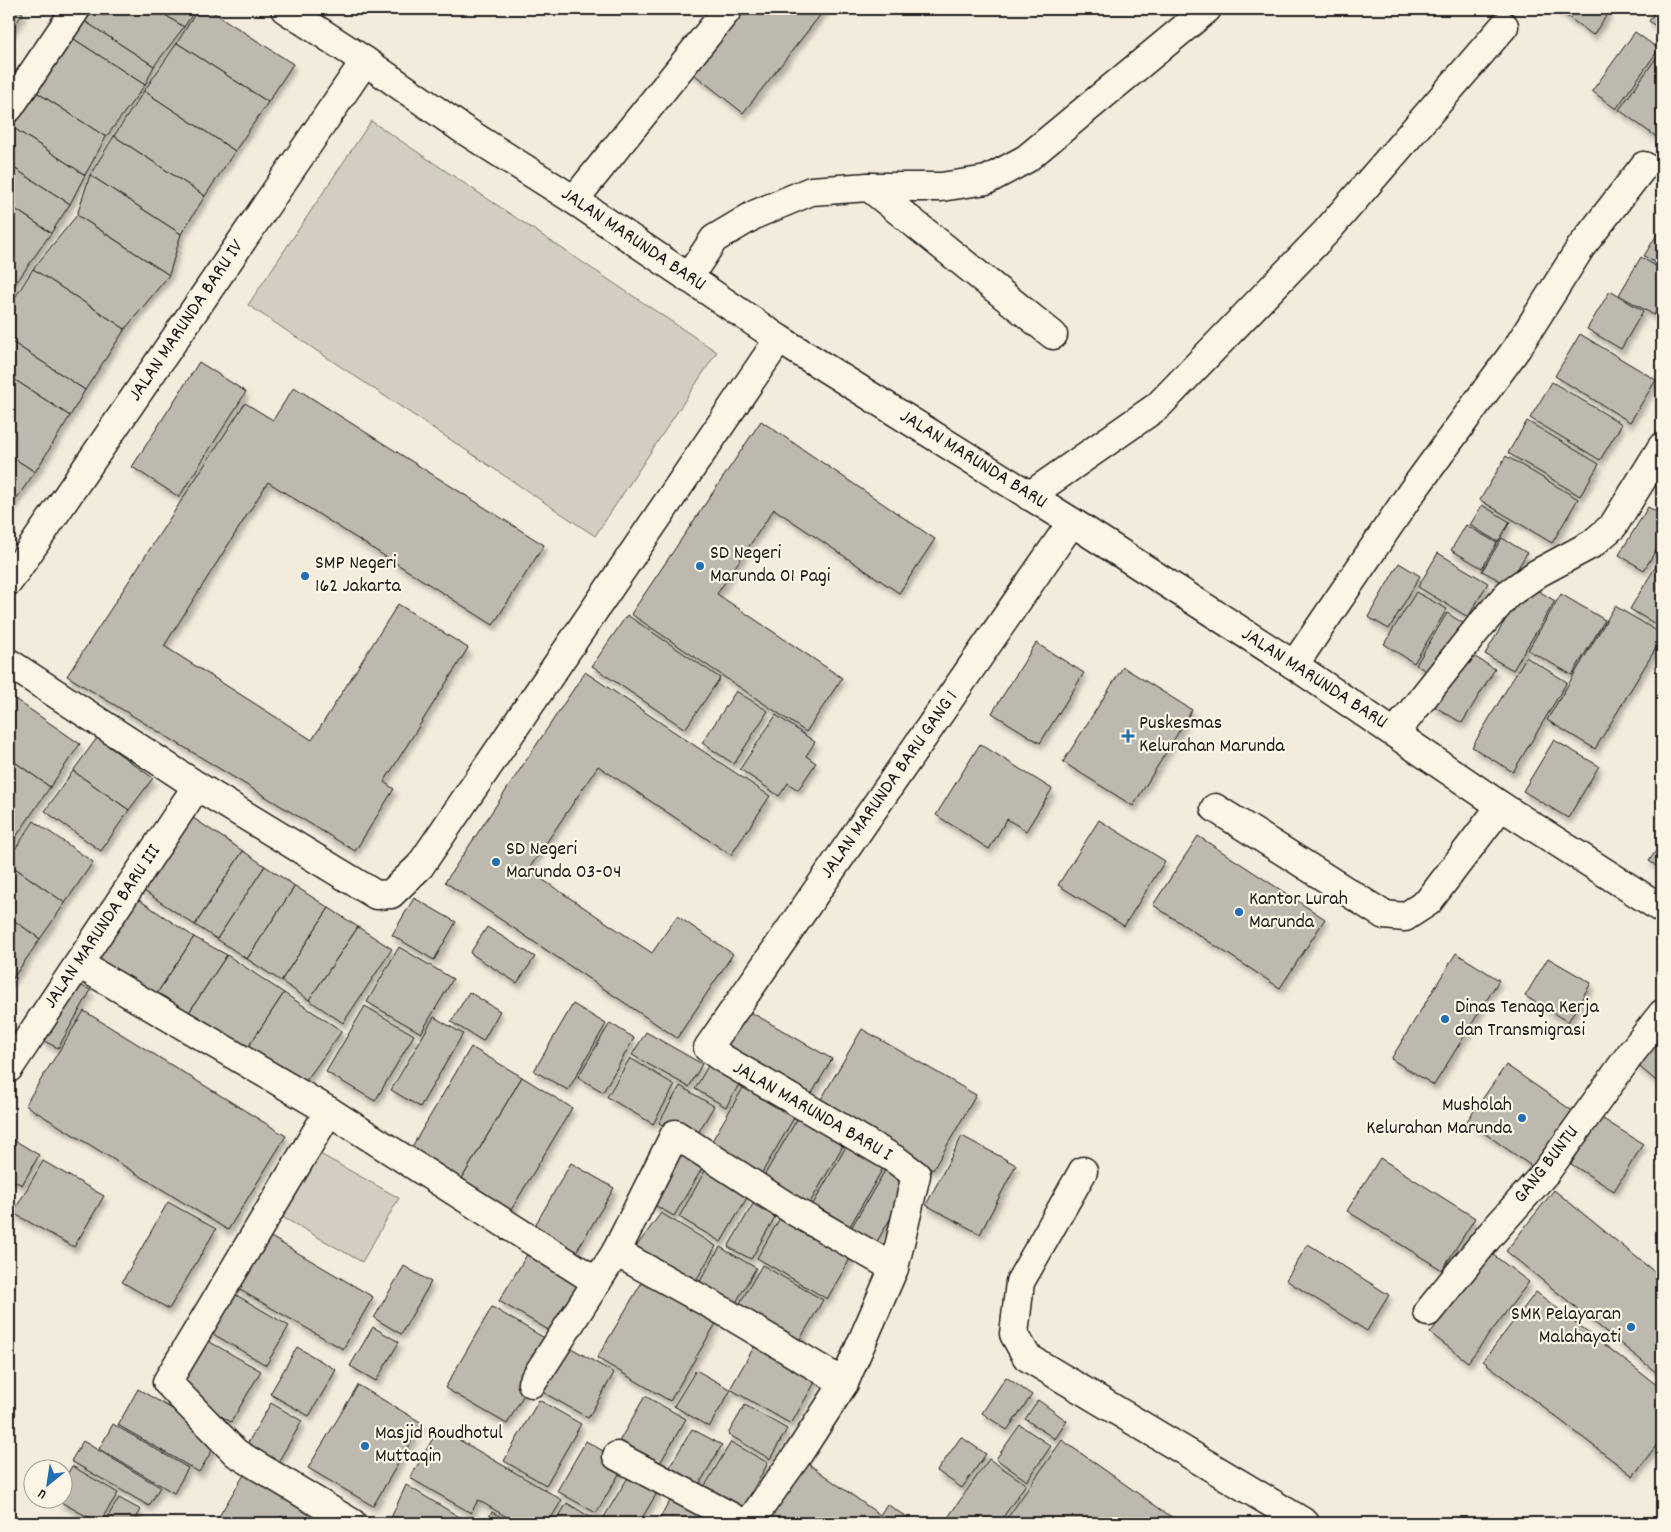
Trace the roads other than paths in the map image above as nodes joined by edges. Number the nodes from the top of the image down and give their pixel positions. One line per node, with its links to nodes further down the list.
1 (76, 9): 7 (street)
2 (285, 9): 6 (street, JALAN MARUNDA BARU)
3 (728, 9): 10 (street)
4 (1207, 9): 9 (street)
5 (1504, 26): 15 (street)
6 (365, 61): 10 (street, JALAN MARUNDA BARU); 17 (street, JALAN MARUNDA BARU IV)
7 (9, 108)
8 (1644, 166): 20 (street)
9 (869, 186): 11 (street); 12 (street)
10 (574, 200): 11 (street, JALAN MARUNDA BARU)
11 (688, 278): 13 (street, JALAN MARUNDA BARU)
12 (1053, 335)
13 (779, 339): 15 (street, JALAN MARUNDA BARU); 22 (street)
14 (1662, 447): 21 (street)
15 (1029, 496): 16 (street, JALAN MARUNDA BARU)
16 (1072, 522): 20 (street, JALAN MARUNDA BARU); 28 (street, JALAN MARUNDA BARU GANG 1)
17 (18, 547): 18 (street, JALAN MARUNDA BARU IV)
18 (9, 581)
19 (9, 662): 22 (street)
20 (1294, 665): 21 (street, JALAN MARUNDA BARU)
21 (1395, 733): 23 (street, JALAN MARUNDA BARU)
22 (197, 786): 26 (street, JALAN MARUNDA BARU III)
23 (1501, 806): 24 (street); 25 (street, JALAN MARUNDA BARU)
24 (1215, 808)
25 (1662, 910)
26 (79, 964): 29 (street, JALAN MARUNDA BARU III); 30 (street)
27 (1662, 1014): 35 (street, GANG BUNTU)
28 (708, 1048): 33 (street, JALAN MARUNDA BARU I)
29 (9, 1068)
30 (330, 1111): 34 (street); 39 (street)
31 (1083, 1171): 42 (street)
32 (616, 1252): 33 (street); 34 (street); 36 (street)
33 (894, 1268): 36 (street)
34 (597, 1282): 37 (street)
35 (1428, 1312)
36 (844, 1383): 41 (street)
37 (532, 1384)
38 (618, 1456): 40 (street)
39 (352, 1523)
40 (743, 1523)
41 (749, 1523)
42 (1305, 1523)

